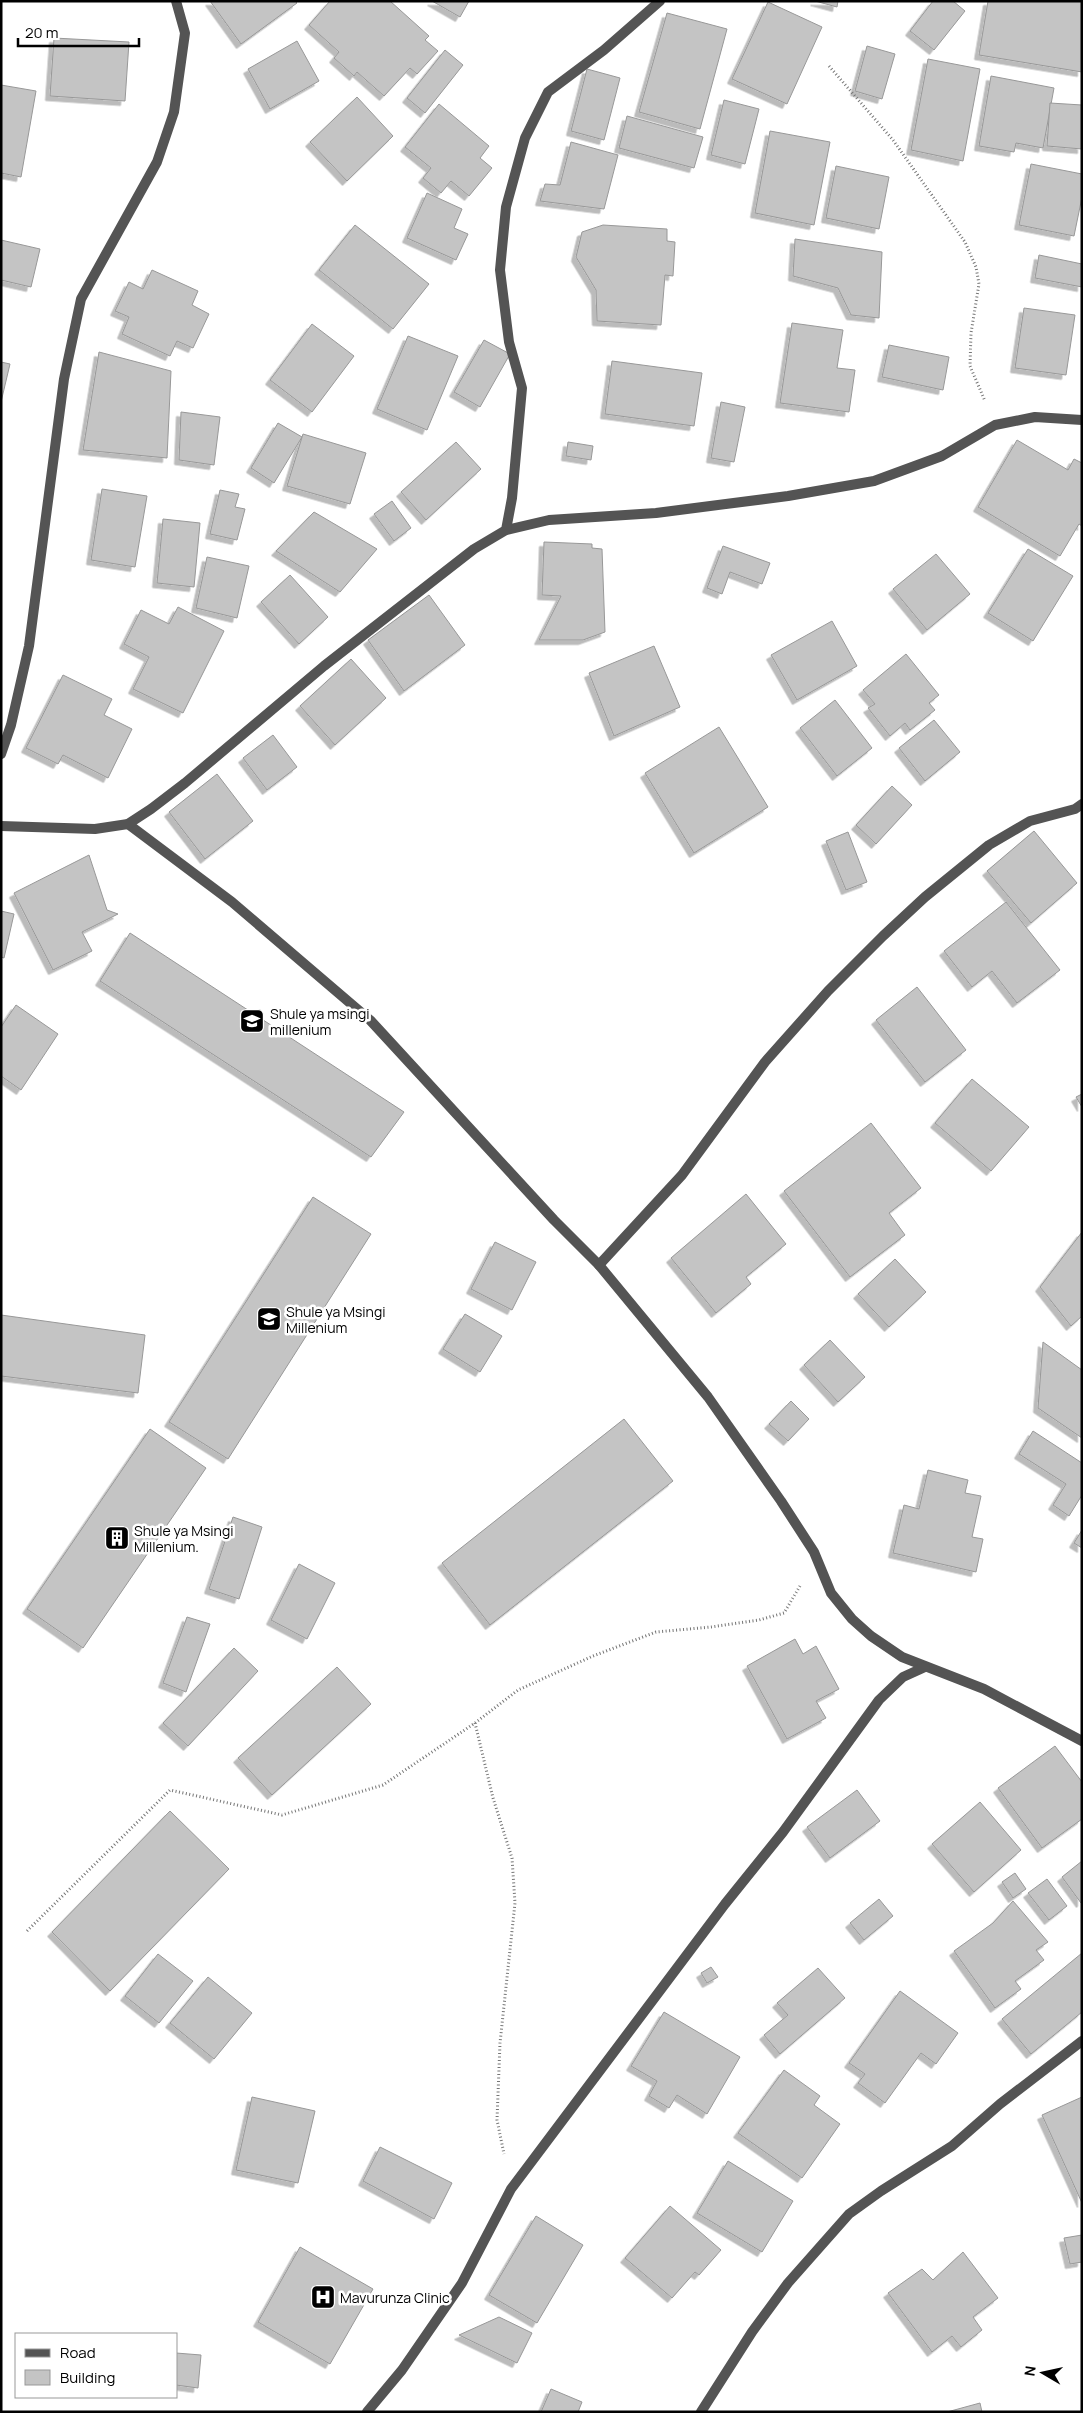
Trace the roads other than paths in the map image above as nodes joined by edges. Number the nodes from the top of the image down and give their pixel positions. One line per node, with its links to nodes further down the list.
1 (176, 1): 5 (street)
2 (660, 1): 4 (street)
3 (1082, 420): 4 (street)
4 (506, 530): 7 (street)
5 (1, 754)
6 (1082, 804): 9 (street)
7 (128, 824): 8 (street); 9 (street)
8 (1, 826)
9 (600, 1265): 10 (street)
10 (925, 1667): 11 (street); 13 (street)
11 (1082, 1741)
12 (1082, 2041): 14 (street)
13 (367, 2412)
14 (701, 2412)

